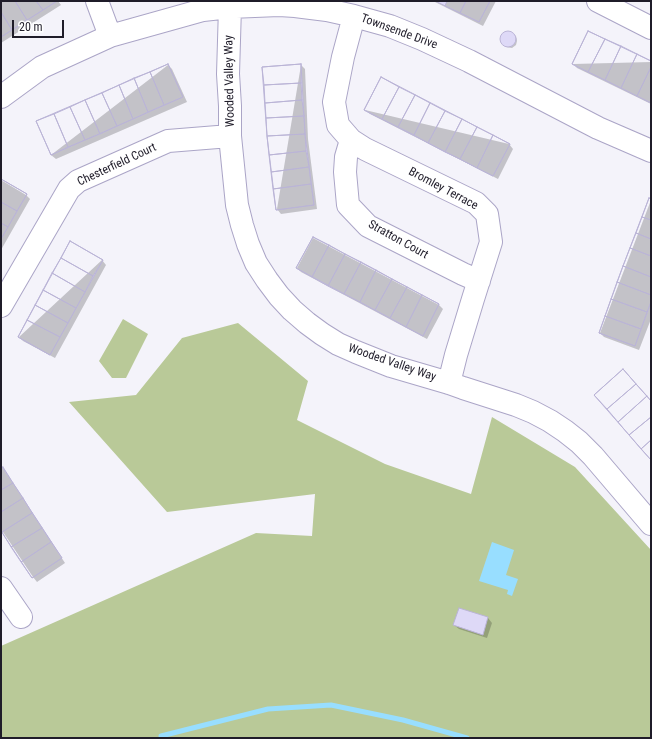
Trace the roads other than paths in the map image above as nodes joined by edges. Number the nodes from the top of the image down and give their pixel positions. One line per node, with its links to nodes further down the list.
1 (97, 1): 6 (street)
2 (598, 1): 5 (street)
3 (228, 4): 4 (street, Townsende Drive); 6 (street, Townsende Drive); 8 (street, Wooded Valley Way)
4 (354, 16): 9 (street); 10 (street, Townsende Drive)
5 (651, 28)
6 (110, 36): 7 (street, Townsende Drive)
7 (1, 96)
8 (230, 136): 12 (street, Chesterfield Court); 13 (street, Wooded Valley Way)
9 (351, 140): 11 (street, Stratton Court); 11 (street, Bromley Terrace)
10 (651, 151)
11 (479, 281): 13 (street, Bromley Terrace)
12 (1, 306)
13 (450, 383): 14 (street, Wooded Valley Way)
14 (651, 524)
15 (1, 588): 16 (street)
16 (21, 617)

